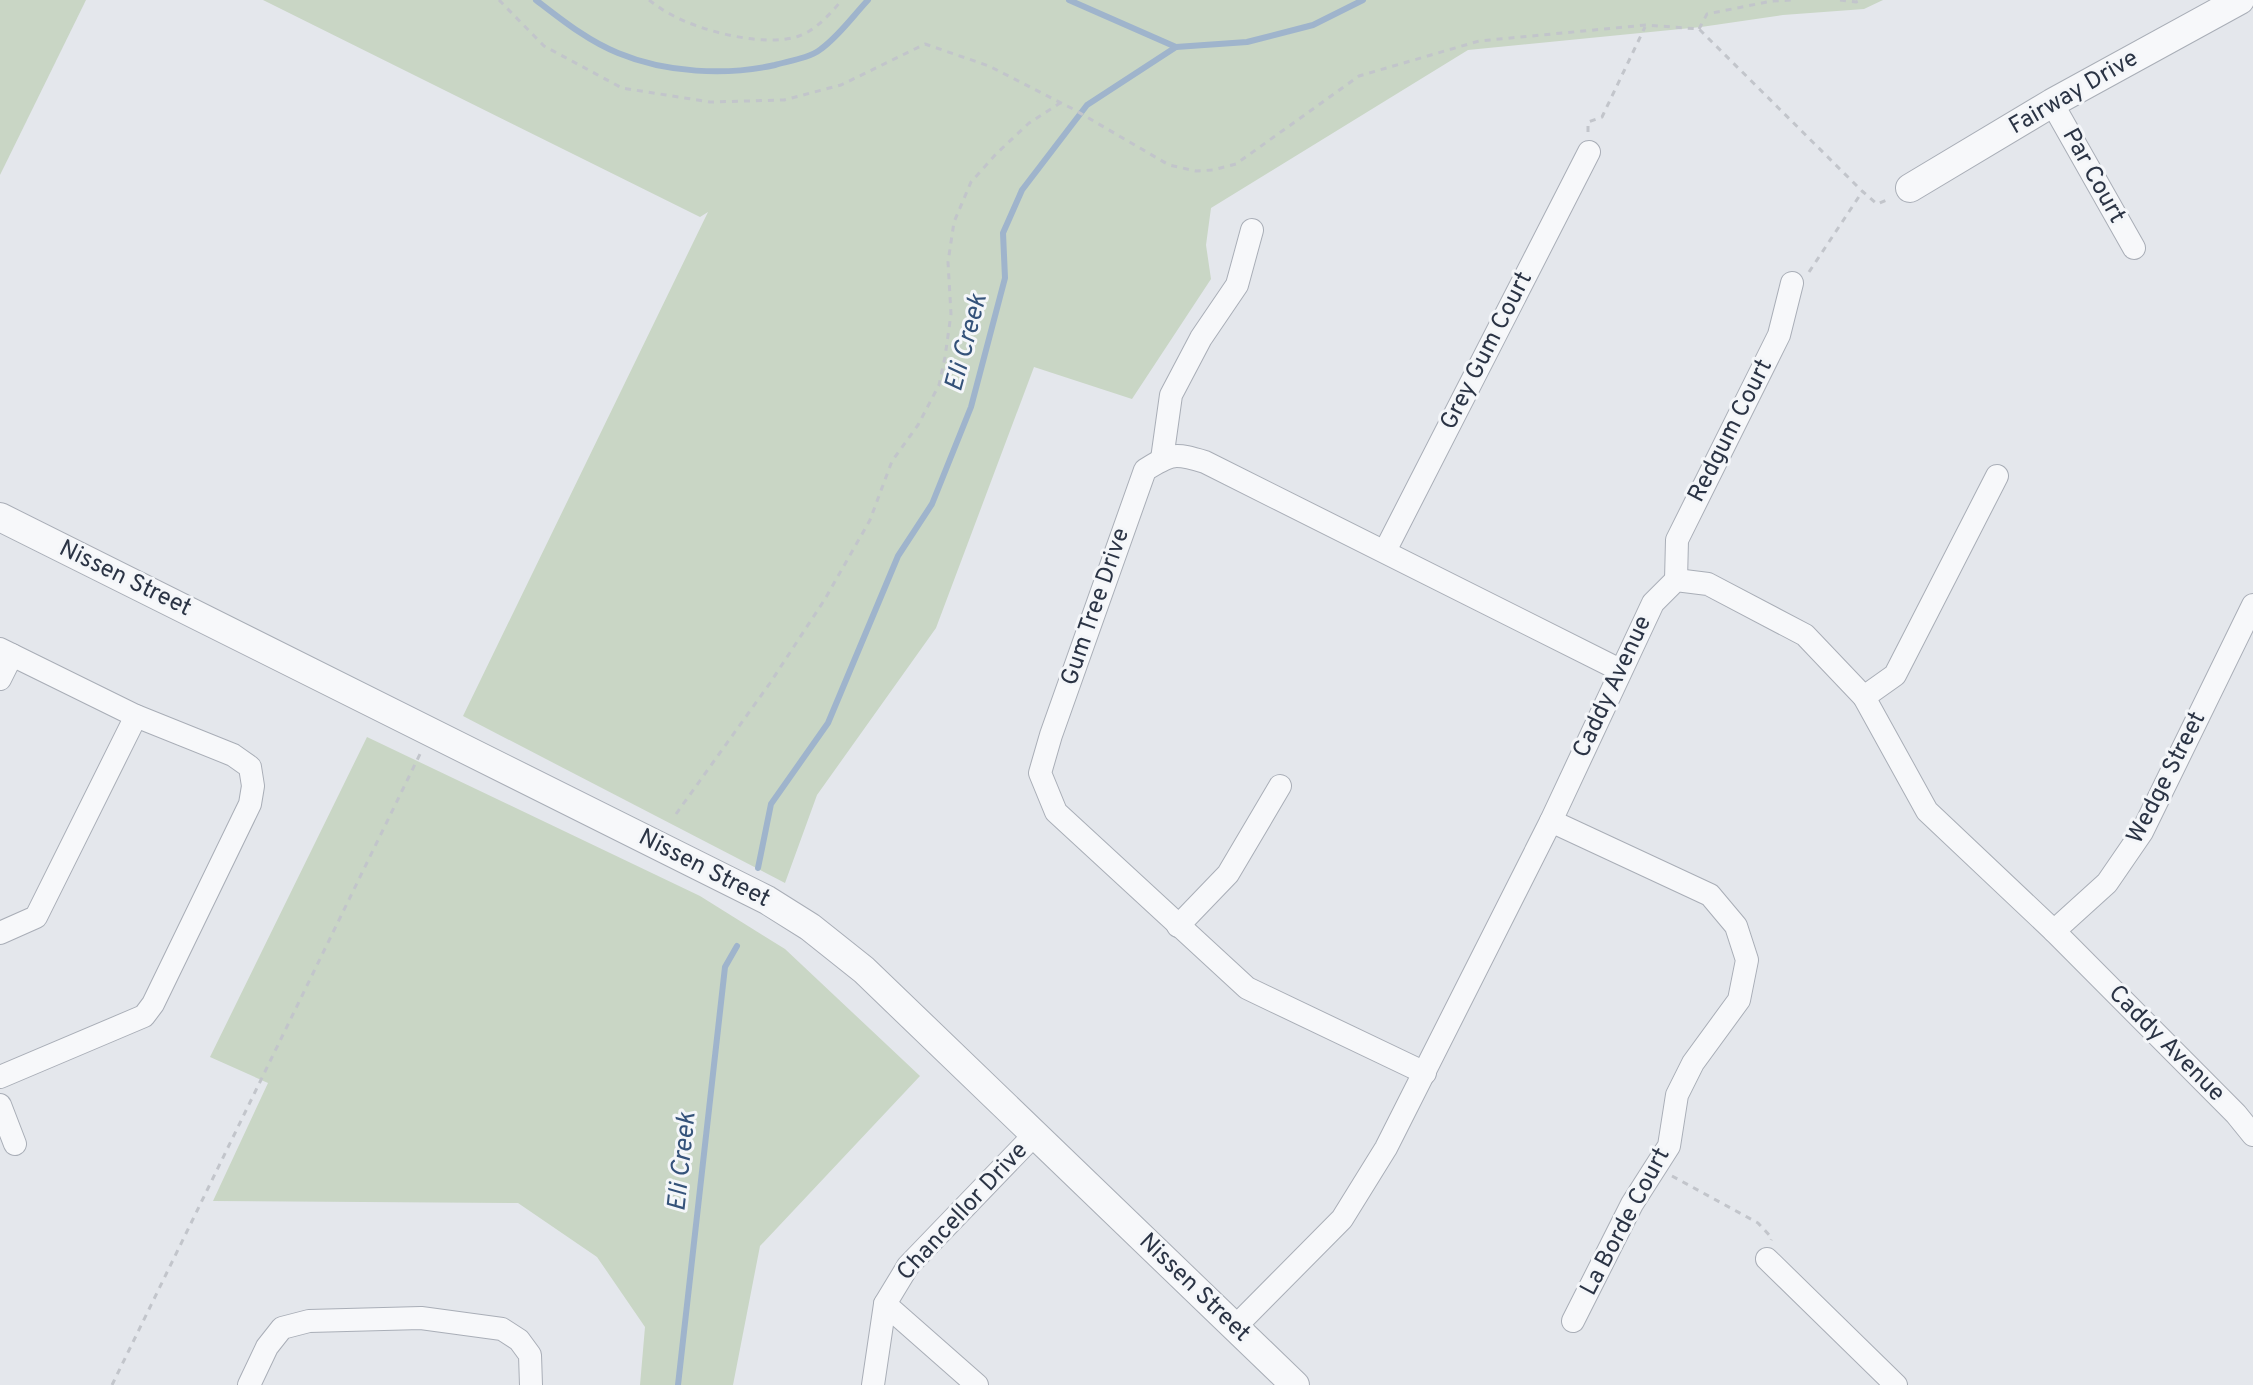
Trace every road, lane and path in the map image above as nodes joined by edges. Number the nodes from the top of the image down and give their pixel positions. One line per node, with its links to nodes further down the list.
1 (499, 0): 10 (path)
2 (649, 0): 3 (path)
3 (842, 0)
4 (1793, 0): 9 (path)
5 (1840, 0): 6 (path)
6 (1861, 0)
7 (2240, 0): 11 (street, Fairway Drive)
8 (1646, 25): 9 (path); 10 (path); 12 (path)
9 (1699, 29): 14 (path)
10 (1060, 103): 31 (path)
11 (2052, 103): 13 (street, Fairway Drive); 16 (street, Par Court)
12 (1589, 152): 21 (street, Grey Gum Court)
13 (1910, 188): 14 (path)
14 (1862, 191): 17 (path)
15 (1252, 230): 18 (street)
16 (2134, 248)
17 (1792, 283): 22 (street, Redgum Court)
18 (1162, 459): 21 (street); 33 (street, Gum Tree Drive)
19 (1997, 476): 27 (street)
20 (0, 517): 41 (street, Nissen Street)
21 (1385, 551): 25 (street)
22 (1676, 580): 25 (street, Caddy Avenue); 27 (street, Caddy Avenue)
23 (2253, 605): 34 (street, Wedge Street)
24 (6, 652): 26 (street); 28 (street)
25 (1620, 670): 32 (street, Caddy Avenue)
26 (0, 679)
27 (1864, 697): 34 (street, Caddy Avenue)
28 (136, 716): 35 (street); 37 (street)
29 (421, 752): 49 (path)
30 (1280, 786): 33 (street)
31 (676, 814)
32 (1551, 821): 36 (street, Caddy Avenue); 44 (street, La Borde Court)
33 (1178, 926): 36 (street, Gum Tree Drive)
34 (2054, 931): 40 (street, Caddy Avenue)
35 (0, 933)
36 (1425, 1073): 48 (street, Caddy Avenue)
37 (0, 1077)
38 (2253, 1099): 40 (street)
39 (0, 1105): 43 (street)
40 (2236, 1114): 42 (street, Caddy Avenue)
41 (1036, 1133): 46 (street, Chancellor Drive); 48 (street, Nissen Street)
42 (2253, 1135)
43 (15, 1144)
44 (1655, 1168): 45 (path); 47 (street, La Borde Court)
45 (1767, 1259): 55 (street)
46 (885, 1304): 52 (street, Chancellor Drive); 53 (street)
47 (1573, 1321)
48 (1235, 1327): 54 (street, Nissen Street)
49 (112, 1385)
50 (249, 1385): 51 (street)
51 (531, 1385)
52 (873, 1385)
53 (977, 1385)
54 (1295, 1385)
55 (1896, 1385)

